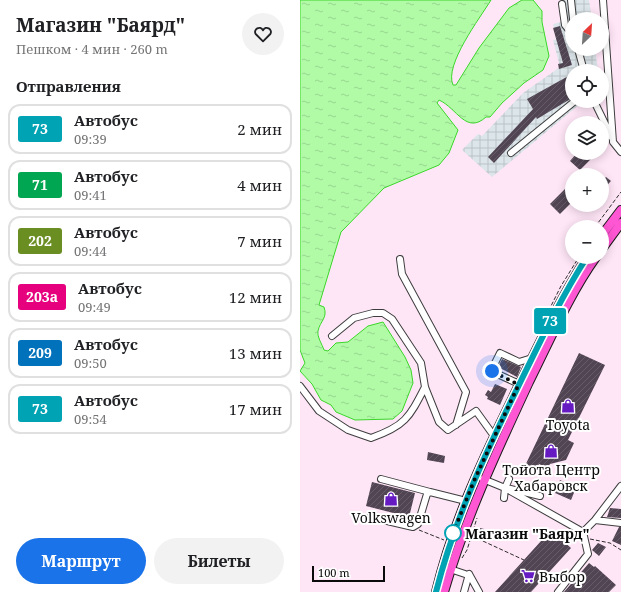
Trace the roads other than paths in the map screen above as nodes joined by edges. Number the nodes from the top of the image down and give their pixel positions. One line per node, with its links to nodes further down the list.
1 (571, 0): 4 (street)
2 (604, 0): 5 (street)
3 (562, 4): 6 (street)
4 (572, 12)
5 (604, 12)
6 (565, 25)
7 (606, 56): 10 (street)
8 (566, 108): 12 (street)
9 (597, 108): 10 (street)
10 (613, 142): 11 (street)
11 (621, 152)
12 (511, 153)
13 (621, 210): 15 (main road)
14 (621, 223): 16 (main road)
15 (609, 226)
16 (609, 239)
17 (400, 259): 25 (street)
18 (583, 264): 21 (main road)
19 (592, 264): 28 (main road)
20 (332, 336): 23 (street)
21 (532, 358): 24 (main road); 24 (street)
22 (300, 386): 23 (street)
23 (425, 387): 25 (street)
24 (517, 388): 26 (main road)
25 (456, 425): 26 (street)
26 (494, 436): 35 (main road)
27 (381, 479): 32 (street)
28 (483, 479): 31 (street); 40 (main road)
29 (509, 479): 31 (street)
30 (621, 486): 37 (street)
31 (505, 488): 33 (street); 34 (street); 39 (street)
32 (430, 492): 35 (street); 36 (street)
33 (540, 496)
34 (504, 498)
35 (466, 501): 42 (main road)
36 (370, 516)
37 (595, 520): 38 (street); 39 (street)
38 (621, 523)
39 (583, 532): 46 (street)
40 (450, 569): 41 (street); 43 (main road)
41 (467, 574): 44 (street); 45 (street)
42 (436, 592)
43 (444, 592)
44 (464, 592)
45 (479, 592)
46 (558, 592)

